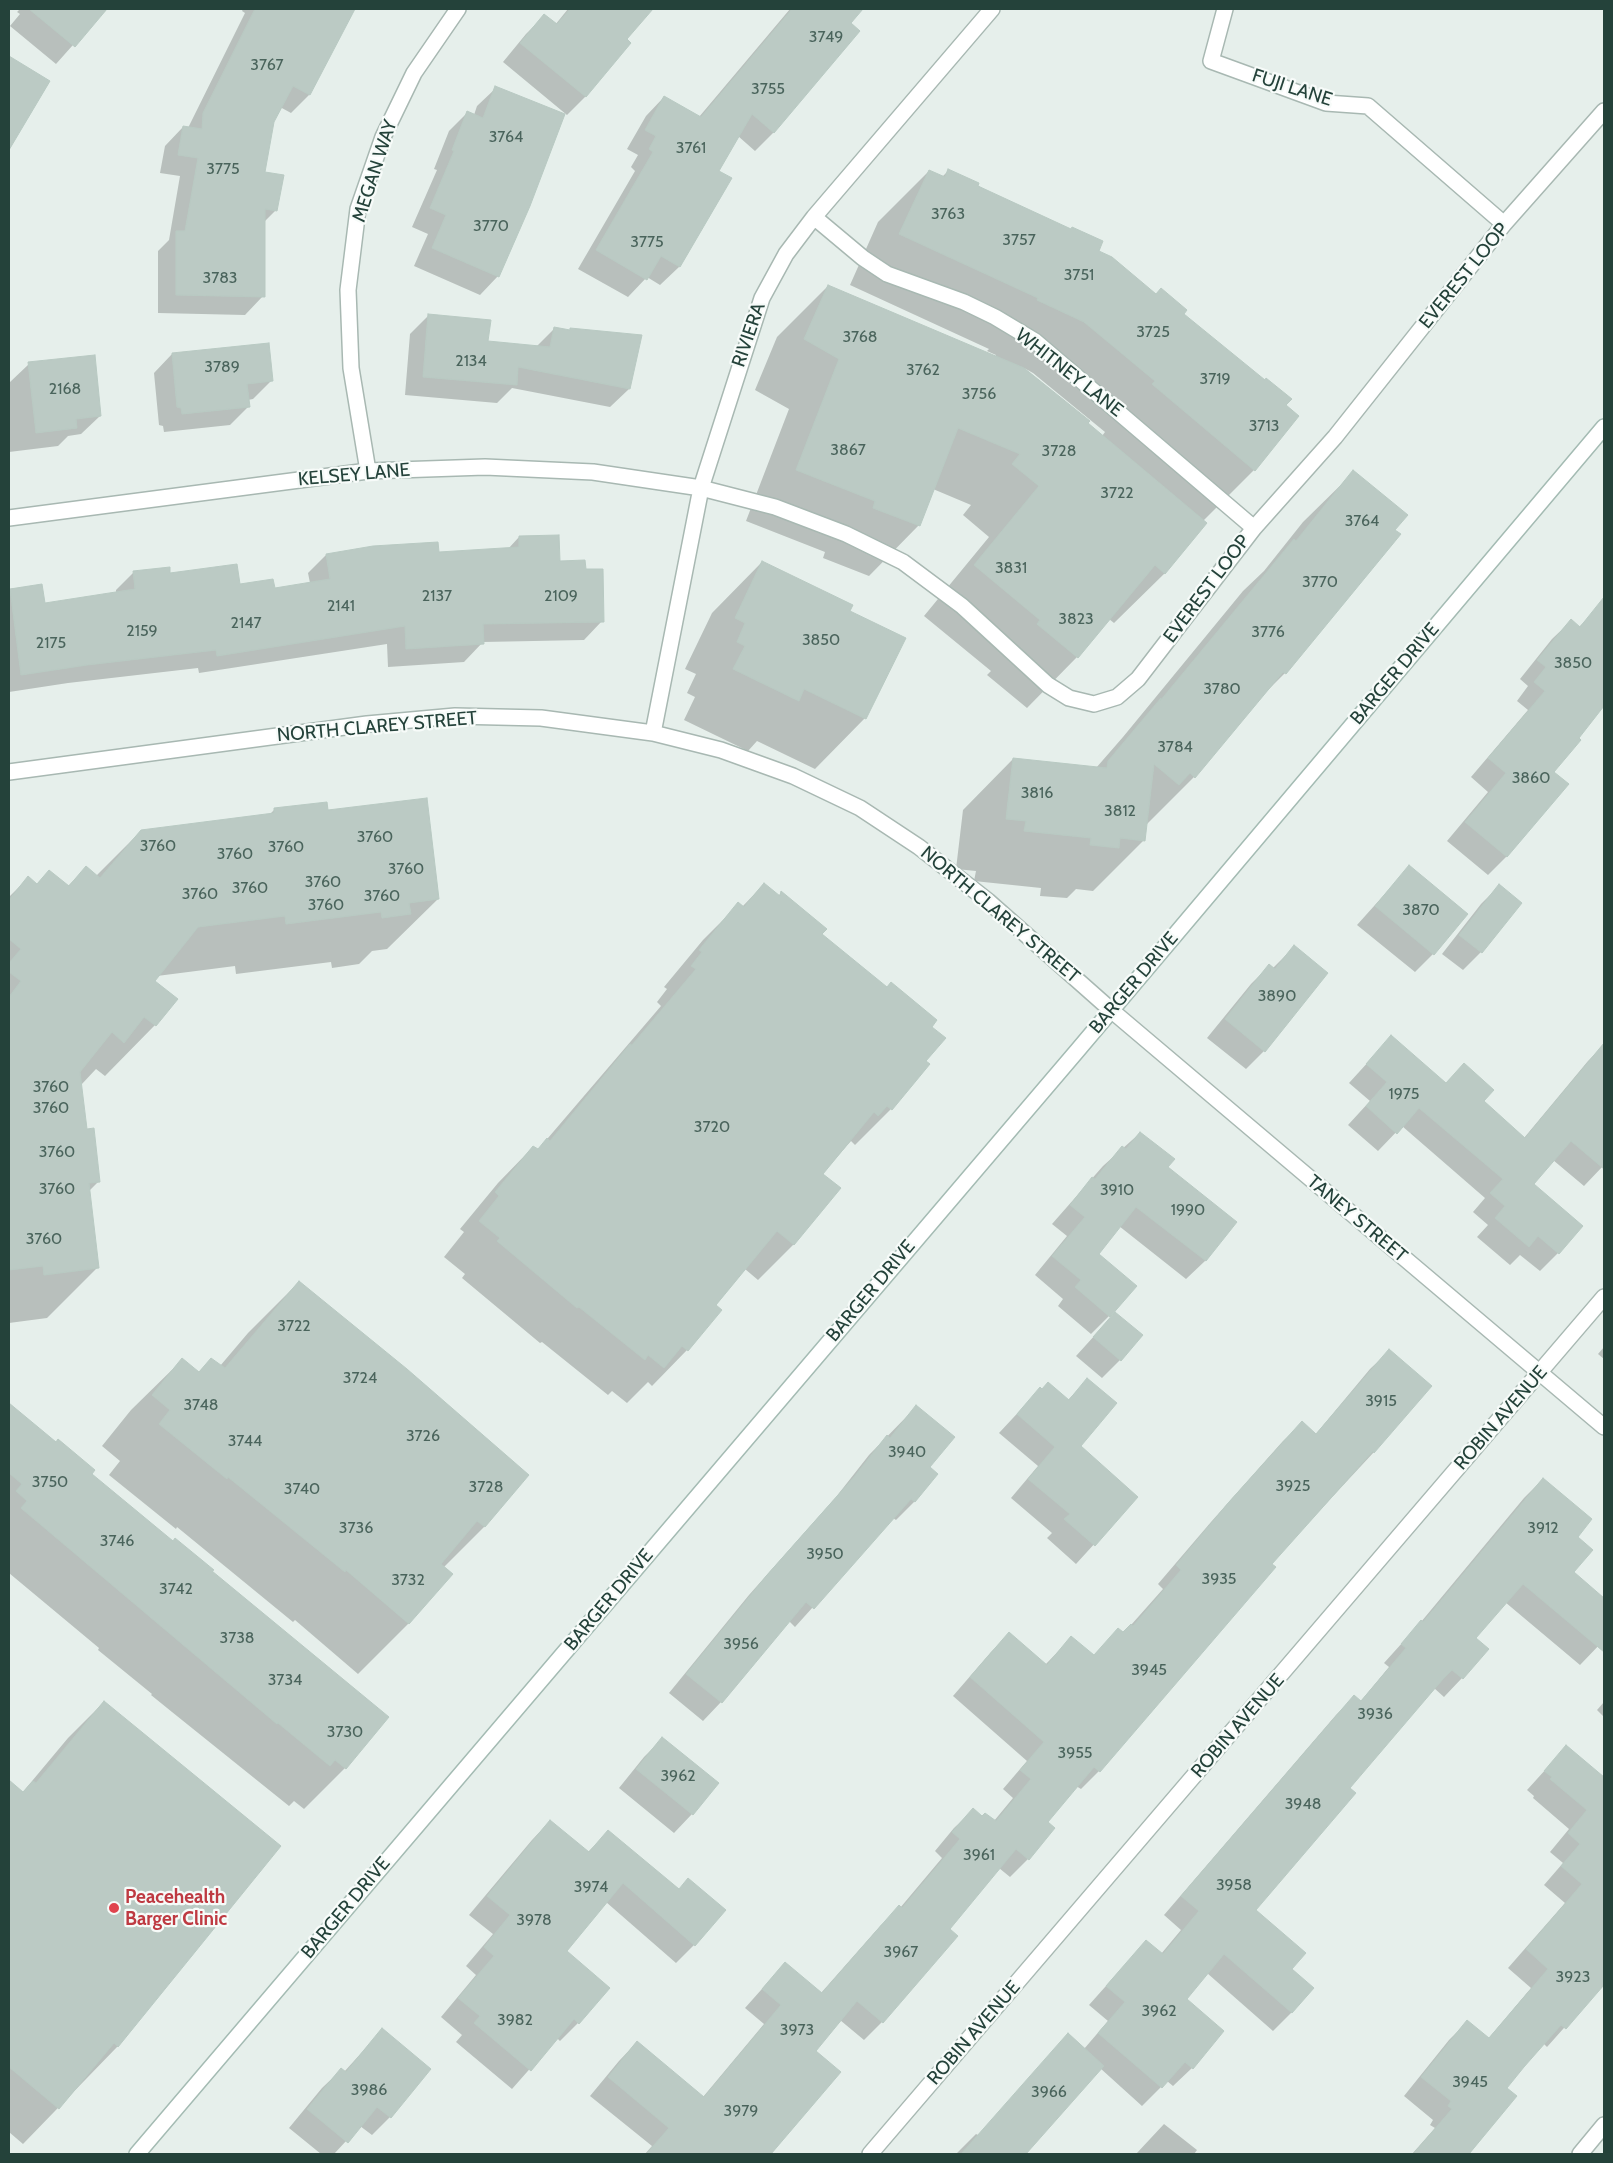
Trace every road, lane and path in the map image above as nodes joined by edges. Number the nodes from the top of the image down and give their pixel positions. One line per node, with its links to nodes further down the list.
1 (458, 9): 8 (street, MEGAN WAY)
2 (992, 9): 5 (street, RIVIERA)
3 (1226, 9): 6 (street, FUJI LANE)
4 (1604, 111): 6 (street, EVEREST LOOP)
5 (814, 217): 9 (street, RIVIERA); 11 (street, WHITNEY LANE)
6 (1504, 224): 11 (street, EVEREST LOOP)
7 (1604, 427): 14 (street, BARGER DRIVE)
8 (368, 470): 9 (street, KELSEY LANE); 10 (street, KELSEY LANE)
9 (701, 488): 11 (street, EVEREST LOOP); 12 (street, RIVIERA)
10 (9, 518)
11 (1254, 528)
12 (653, 732): 13 (street, NORTH CLAREY STREET); 14 (street, NORTH CLAREY STREET)
13 (9, 772)
14 (1111, 1010): 16 (street, TANEY STREET); 19 (street, BARGER DRIVE)
15 (1604, 1297): 16 (street, ROBIN AVENUE)
16 (1540, 1374): 17 (street, TANEY STREET); 20 (street, ROBIN AVENUE)
17 (1604, 1427)
18 (1604, 2125): 21 (street)
19 (137, 2154)
20 (870, 2154)
21 (1580, 2154)

